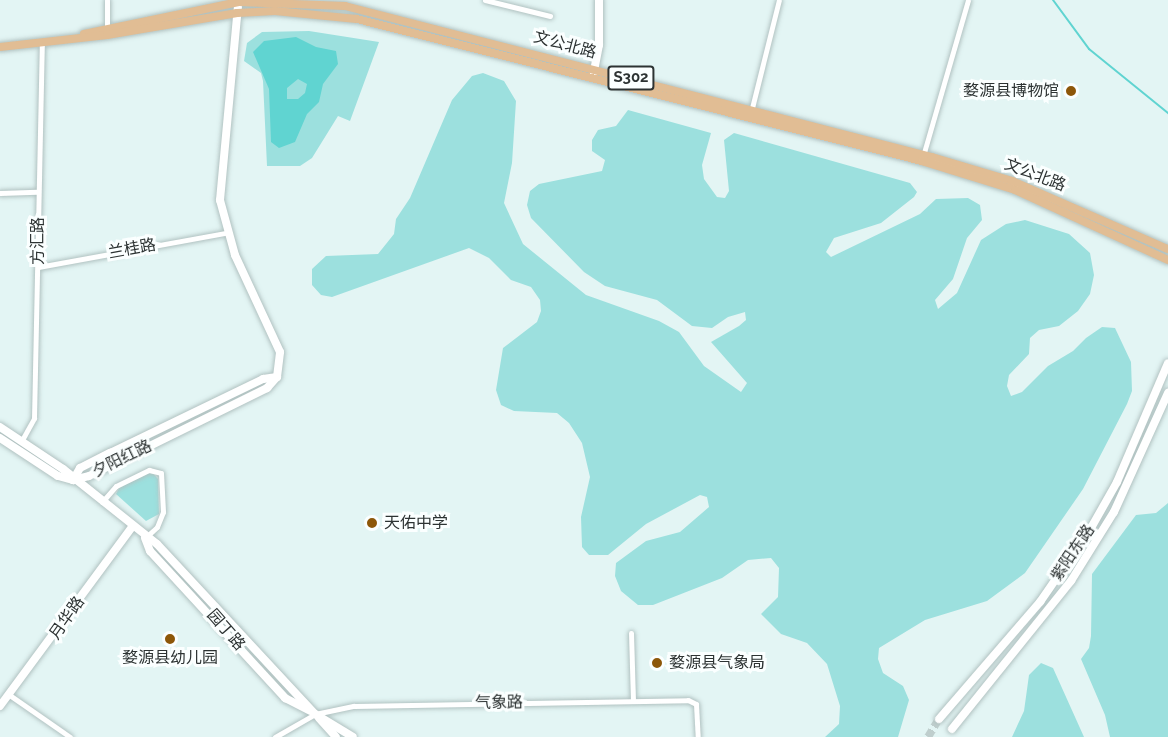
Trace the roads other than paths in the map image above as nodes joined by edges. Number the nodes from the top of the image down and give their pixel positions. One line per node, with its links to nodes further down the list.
1 (107, 0): 9 (street)
2 (484, 0): 8 (street)
3 (599, 0): 12 (main road)
4 (779, 0): 14 (street)
5 (968, 0): 15 (street)
6 (239, 1): 7 (main road, 夕阳红路); 9 (main road, 文公北路 / S302); 12 (main road, 文公北路 / S302)
7 (237, 13): 9 (main road, 文公北路 / S302); 13 (main road, 文公北路 / S302); 18 (main road, 夕阳红路)
8 (550, 16)
9 (107, 31): 10 (main road, 文公北路 / S302)
10 (42, 39): 11 (main road, 文公北路 / S302); 16 (street, 方汇路)
11 (0, 47)
12 (594, 68): 13 (main road); 14 (main road, 文公北路 / S302)
13 (592, 79): 14 (main road, 文公北路 / S302)
14 (750, 114): 15 (main road, 文公北路 / S302)
15 (922, 158): 19 (main road, 文公北路 / S302); 20 (main road, 文公北路 / S302)
16 (38, 192): 17 (street); 21 (street, 方汇路)
17 (0, 193)
18 (226, 233): 21 (street, 兰桂路); 27 (main road, 夕阳红路)
19 (1168, 249)
20 (1168, 260)
21 (38, 267): 26 (street, 方汇路)
22 (1168, 363): 36 (main road, 紫阳东路)
23 (1168, 393): 37 (main road, 紫阳东路)
24 (0, 427): 26 (main road, 园丁路)
25 (0, 438): 27 (main road)
26 (22, 440): 27 (main road, 园丁路)
27 (73, 480): 28 (main road, 园丁路)
28 (101, 503): 29 (main road, 园丁路); 30 (street)
29 (132, 527): 30 (main road, 园丁路); 32 (main road, 月华路)
30 (145, 538): 35 (main road, 园丁路); 35 (main road, 园丁路)
31 (631, 633): 33 (street)
32 (11, 696): 34 (main road, 月华路); 38 (street)
33 (633, 701): 35 (street, 气象路); 42 (street, 气象路)
34 (0, 706)
35 (315, 714): 39 (street, 气象路); 40 (main road, 园丁路); 41 (main road, 园丁路)
36 (939, 719)
37 (952, 729)
38 (70, 737)
39 (275, 737)
40 (336, 737)
41 (353, 737)
42 (698, 737)

